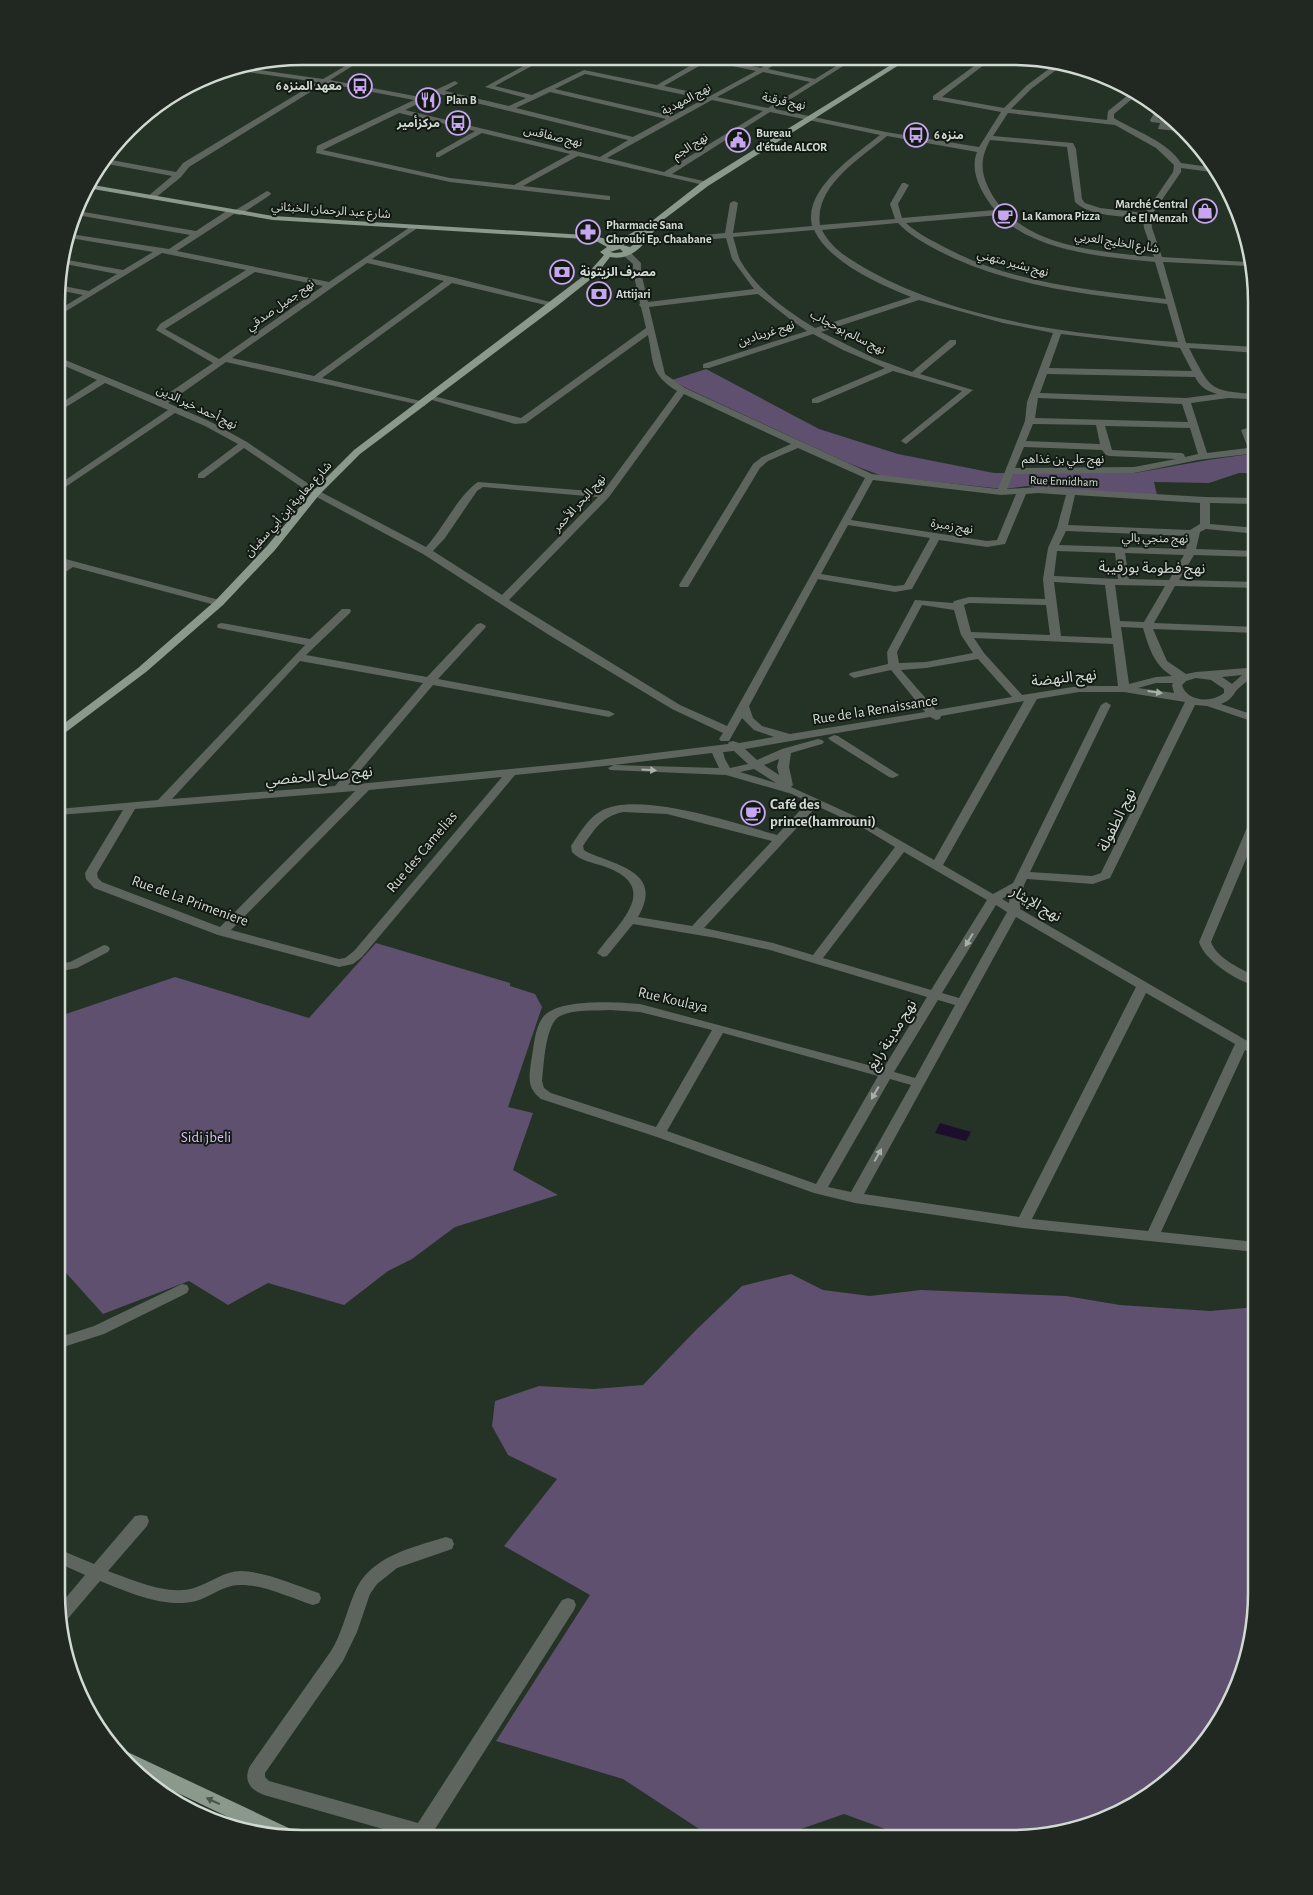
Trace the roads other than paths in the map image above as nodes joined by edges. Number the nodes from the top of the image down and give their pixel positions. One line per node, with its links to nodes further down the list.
1 (350, 65): 12 (street)
2 (530, 65): 18 (street)
3 (697, 65): 15 (street)
4 (734, 65): 10 (street)
5 (769, 65): 10 (street, نهج المهدية)
6 (842, 65): 13 (street, نهج الجم)
7 (896, 65): 28 (main road, شارع معاوية إبن أبي سفيان)
8 (981, 65): 25 (street)
9 (1053, 69): 25 (street)
10 (761, 70): 13 (street); 20 (street, نهج المهدية)
11 (251, 71): 12 (street)
12 (323, 81): 21 (street); 41 (street)
13 (817, 81): 23 (street, نهج الجم)
14 (455, 83): 17 (street)
15 (658, 87): 16 (street, نهج قرقنة); 20 (street, نهج قرقنة)
16 (547, 89): 18 (street); 27 (street)
17 (437, 91): 21 (street); 22 (street)
18 (532, 96): 22 (street)
19 (1130, 97): 29 (street)
20 (712, 98): 23 (street, نهج قرقنة); 27 (street, نهج المهدية)
21 (420, 99): 24 (street)
22 (508, 109): 34 (street)
23 (771, 109): 28 (street, نهج قرقنة); 44 (street, نهج الجم)
24 (396, 110): 31 (street, نهج صفاقس); 49 (street)
25 (1004, 110): 29 (street); 33 (street)
26 (1157, 116): 30 (street)
27 (672, 118): 34 (street, نهج المهدية)
28 (812, 119): 32 (street, نهج قرقنة); 46 (main road, شارع معاوية إبن أبي سفيان)
29 (1117, 123): 40 (street)
30 (1173, 129)
31 (482, 130): 36 (street, نهج صفاقس); 37 (street)
32 (886, 134): 35 (street, نهج قرقنة); 61 (street)
33 (988, 138): 35 (street); 57 (street)
34 (634, 139): 38 (street, نهج المهدية)
35 (980, 150): 54 (street, شارع الخليج العربي)
36 (577, 153): 38 (street, نهج صفاقس); 49 (street)
37 (439, 155)
38 (601, 159): 44 (street, نهج صفاقس)
39 (111, 162): 43 (street)
40 (1178, 165): 42 (street); 57 (street)
41 (186, 166): 43 (street); 45 (street)
42 (1208, 169)
43 (168, 172): 45 (street)
44 (666, 174): 46 (street, نهج صفاقس)
45 (178, 175): 51 (street)
46 (705, 184): 59 (main road, شارع معاوية إبن أبي سفيان)
47 (905, 185): 58 (street)
48 (95, 187): 51 (main road, شارع عبد الرحمان الخبثاني)
49 (516, 187): 52 (street)
50 (267, 193): 55 (street)
51 (151, 197): 55 (main road, شارع عبد الرحمان الخبثاني)
52 (607, 198)
53 (734, 202): 64 (street, نهج سالم بوحجاب)
54 (1001, 212): 58 (street); 74 (street, شارع الخليج العربي)
55 (234, 213): 60 (main road, شارع عبد الرحمان الخبثاني); 63 (street)
56 (82, 214): 63 (street)
57 (1147, 216): 74 (street)
58 (900, 221): 61 (street); 86 (street, نهج بشير متهني)
59 (655, 223): 62 (main road, شارع معاوية إبن أبي سفيان); 68 (main road, شارع معاوية إبن أبي سفيان)
60 (413, 227): 66 (main road, شارع عبد الرحمان الخبثاني); 73 (street, نهج جميل صدقي)
61 (815, 230): 64 (street); 85 (street)
62 (640, 233): 67 (main road); 69 (main road, شارع معاوية إبن أبي سفيان)
63 (198, 234): 71 (street)
64 (729, 236): 68 (street); 83 (street, نهج سالم بوحجاب)
65 (74, 237): 70 (street)
66 (576, 237): 67 (main road); 69 (main road)
67 (600, 240): 69 (main road)
68 (642, 243): 72 (main road, شارع معاوية إبن أبي سفيان)
69 (610, 250): 72 (main road); 72 (main road); 79 (main road, شارع معاوية إبن أبي سفيان)
70 (160, 251): 71 (street); 78 (street)
71 (170, 252): 77 (street)
72 (623, 255): 79 (main road, شارع معاوية إبن أبي سفيان); 88 (street, Rue Ennidham)
73 (365, 260): 80 (street); 81 (street, نهج جميل صدقي)
74 (1159, 261): 76 (street, شارع الخليج العربي); 86 (street)
75 (69, 262): 78 (street)
76 (1245, 264)
77 (254, 268): 81 (street); 96 (street)
78 (125, 273): 84 (street)
79 (593, 273): 87 (main road, شارع معاوية إبن أبي سفيان)
80 (452, 279): 87 (street); 103 (street)
81 (330, 285): 96 (street, نهج جميل صدقي)
82 (66, 289): 84 (street)
83 (759, 291): 88 (street); 91 (street, نهج سالم بوحجاب)
84 (92, 294): 89 (street)
85 (920, 297): 91 (street, نهج غرينادين); 92 (street)
86 (1171, 302): 94 (street)
87 (554, 304): 109 (main road, شارع معاوية إبن أبي سفيان)
88 (643, 305): 90 (street, Rue Ennidham)
89 (65, 310)
90 (649, 330): 105 (street, Rue Ennidham); 109 (street)
91 (812, 331): 98 (street, نهج غرينادين); 99 (street, نهج سالم بوحجاب)
92 (1058, 331): 94 (street); 100 (street, نهج علي بن غذاهم)
93 (953, 342): 101 (street)
94 (1183, 346): 95 (street); 102 (street)
95 (1248, 350)
96 (223, 361): 103 (street); 112 (street, نهج جميل صدقي)
97 (65, 363): 104 (street, نهج أحمد خير الدين)
98 (706, 366)
99 (893, 368): 101 (street, نهج سالم بوحجاب); 110 (street)
100 (1044, 371): 102 (street); 106 (street, نهج علي بن غذاهم)
101 (914, 374): 118 (street, نهج سالم بوحجاب)
102 (1198, 374): 107 (street)
103 (316, 379): 109 (street)
104 (103, 380): 112 (street, نهج أحمد خير الدين); 113 (street)
105 (682, 390): 121 (street, Rue Ennidham); 133 (street, نهج البحر الأحمر)
106 (1035, 395): 111 (street); 115 (street, نهج علي بن غذاهم)
107 (1230, 395): 108 (street); 111 (street)
108 (1248, 396)
109 (426, 401): 131 (main road, شارع معاوية إبن أبي سفيان)
110 (814, 401)
111 (1186, 401): 117 (street)
112 (161, 403): 114 (street, نهج أحمد خير الدين)
113 (65, 405)
114 (175, 409): 119 (street, نهج أحمد خير الدين); 128 (street)
115 (1030, 421): 116 (street); 120 (street, نهج علي بن غذاهم)
116 (1100, 422): 117 (street); 122 (street)
117 (1193, 425): 124 (street)
118 (906, 441)
119 (244, 444): 126 (street); 131 (street, نهج أحمد خير الدين)
120 (1022, 444): 122 (street); 125 (street, نهج علي بن غذاهم)
121 (797, 445): 127 (street, Rue Ennidham); 155 (street)
122 (1105, 447): 124 (street)
123 (1248, 451): 124 (street)
124 (1201, 457): 125 (street, نهج علي بن غذاهم)
125 (1010, 471): 129 (street)
126 (201, 476)
127 (870, 477): 129 (street, Rue Ennidham); 136 (street)
128 (65, 484)
129 (1001, 492): 130 (street, Rue Ennidham)
130 (1022, 492): 132 (street, Rue Ennidham); 141 (street, نهج زمبرة)
131 (316, 493): 145 (street, نهج أحمد خير الدين); 159 (main road, شارع معاوية إبن أبي سفيان)
132 (1071, 493): 134 (street, Rue Ennidham); 138 (street)
133 (606, 495): 145 (street); 157 (street, نهج البحر الأحمر)
134 (1205, 500): 135 (street, Rue Ennidham); 137 (street)
135 (1248, 501)
136 (845, 522): 141 (street, نهج زمبرة); 150 (street)
137 (1205, 526): 139 (street); 140 (street)
138 (1062, 528): 140 (street); 142 (street)
139 (1248, 530)
140 (1194, 533): 144 (street)
141 (936, 536): 150 (street)
142 (1053, 548): 143 (street, نهج منجي بالي); 151 (street)
143 (1120, 549): 144 (street, نهج منجي بالي); 154 (street)
144 (1191, 551): 146 (street, نهج منجي بالي); 153 (street)
145 (427, 552): 157 (street, نهج أحمد خير الدين)
146 (1248, 554)
147 (65, 562): 148 (street)
148 (71, 564): 149 (street); 159 (street)
149 (65, 569)
150 (816, 576): 187 (street)
151 (1048, 579): 152 (street, نهج فطومة بورقيبة); 158 (street)
152 (1110, 582): 154 (street, نهج فطومة بورقيبة); 162 (street)
153 (1174, 582): 154 (street, نهج فطومة بورقيبة); 156 (street, نهج فطومة بورقيبة); 165 (street)
154 (1124, 583)
155 (684, 585)
156 (1248, 585)
157 (503, 600): 193 (street, نهج أحمد خير الدين)
158 (1051, 602): 160 (street); 168 (street)
159 (219, 603): 192 (main road, شارع معاوية إبن أبي سفيان)
160 (959, 607): 167 (street); 174 (street)
161 (346, 612): 170 (street)
162 (1114, 624): 165 (street); 169 (street)
163 (222, 626): 170 (street)
164 (481, 626): 179 (street)
165 (1147, 626): 166 (street); 178 (street)
166 (1248, 630)
167 (966, 635): 168 (street); 171 (street)
168 (1056, 639): 169 (street)
169 (1117, 641): 180 (street)
170 (312, 643): 172 (street)
171 (980, 655): 174 (street); 183 (street)
172 (298, 657): 179 (street); 208 (street)
173 (1248, 665): 177 (street)
174 (894, 666): 176 (street); 190 (street)
175 (1248, 673): 181 (street)
176 (854, 675)
177 (1203, 675): 178 (street); 181 (street)
178 (1183, 678): 180 (street); 184 (street)
179 (431, 680): 189 (street); 206 (street)
180 (1124, 689): 182 (street, نهج النهضة); 184 (street, نهج النهضة, one-way to 184)
181 (1230, 691): 185 (street)
182 (1032, 696): 183 (street, نهج النهضة); 214 (street)
183 (1019, 698): 188 (street, نهج النهضة)
184 (1189, 699): 185 (street, نهج النهضة); 215 (street, نهج الطفولة)
185 (1209, 703): 191 (street, نهج النهضة)
186 (1106, 705): 215 (street)
187 (743, 706): 193 (street); 194 (street)
188 (947, 713): 190 (street, Rue de la Renaissance)
189 (610, 714)
190 (934, 715): 194 (street, Rue de la Renaissance); 195 (street, Rue de la Renaissance)
191 (1248, 717)
192 (65, 728)
193 (728, 734): 196 (street); 197 (street)
194 (798, 738): 196 (street, Rue de la Renaissance)
195 (834, 738): 198 (street, Rue de la Renaissance); 203 (street)
196 (735, 747): 197 (street, نهج صالح الحفصي); 200 (street)
197 (717, 749): 199 (street, نهج صالح الحفصي); 202 (street)
198 (786, 751): 200 (street, Rue de la Renaissance); 205 (street)
199 (582, 765): 201 (street, نهج صالح الحفصي); 202 (street, نهج صالح الحفصي, one-way to 202)
200 (756, 765): 202 (street, نهج صالح الحفصي); 205 (street)
201 (512, 772): 204 (street, نهج صالح الحفصي); 223 (street, Rue des Camelias)
202 (727, 772): 205 (street)
203 (893, 775)
204 (366, 787): 206 (street, نهج صالح الحفصي); 220 (street)
205 (791, 788): 207 (street, نهج الإيثار)
206 (339, 790): 208 (street, نهج صالح الحفصي)
207 (815, 801): 212 (street); 213 (street, نهج الإيثار)
208 (162, 803): 209 (street, نهج صالح الحفصي)
209 (131, 807): 210 (street, نهج صالح الحفصي); 220 (street, Rue de La Primeniere)
210 (65, 812)
211 (1248, 837): 226 (street)
212 (779, 839): 218 (street); 219 (street)
213 (903, 845): 214 (street, نهج الإيثار); 224 (street)
214 (936, 865): 216 (street, نهج الإيثار)
215 (1020, 880): 216 (street); 217 (street)
216 (994, 898): 217 (street, نهج الإيثار); 228 (street, نهج مدينة رابغ, one-way to 228)
217 (1014, 910): 227 (street, نهج الإيثار); 229 (street)
218 (632, 920): 219 (street); 222 (street)
219 (695, 931): 224 (street)
220 (222, 932): 223 (street, Rue de La Primeniere)
221 (104, 949): 225 (street)
222 (603, 953)
223 (358, 954)
224 (816, 959): 228 (street)
225 (65, 966)
226 (1248, 977)
227 (1143, 985): 231 (street, نهج الإيثار); 238 (street)
228 (936, 994): 229 (street); 233 (street, نهج مدينة رابغ)
229 (963, 1003): 234 (street)
230 (720, 1028): 233 (street, Rue Koulaya); 235 (street); 235 (street, Rue Koulaya)
231 (1242, 1043): 232 (street, نهج الإيثار); 239 (street)
232 (1248, 1046)
233 (886, 1074): 234 (street, Rue Koulaya); 236 (street, نهج مدينة رابغ, one-way to 236)
234 (918, 1083): 237 (street, one-way to 234)
235 (659, 1133): 236 (street, Rue Koulaya)
236 (819, 1190): 237 (street, Rue Koulaya)
237 (855, 1198): 238 (street, Rue Koulaya)
238 (1023, 1223): 239 (street, Rue Koulaya)
239 (1152, 1237): 240 (street, Rue Koulaya)
240 (1248, 1246)
241 (182, 1289): 242 (street)
242 (65, 1341)
243 (141, 1520): 246 (street)
244 (446, 1544): 252 (street)
245 (65, 1558): 246 (street)
246 (96, 1573): 247 (street); 249 (street)
247 (313, 1598)
248 (568, 1605): 253 (street)
249 (66, 1608)
250 (139, 1765): 251 (main road, one-way to 250)
251 (270, 1828)
252 (406, 1830)
253 (425, 1830)

